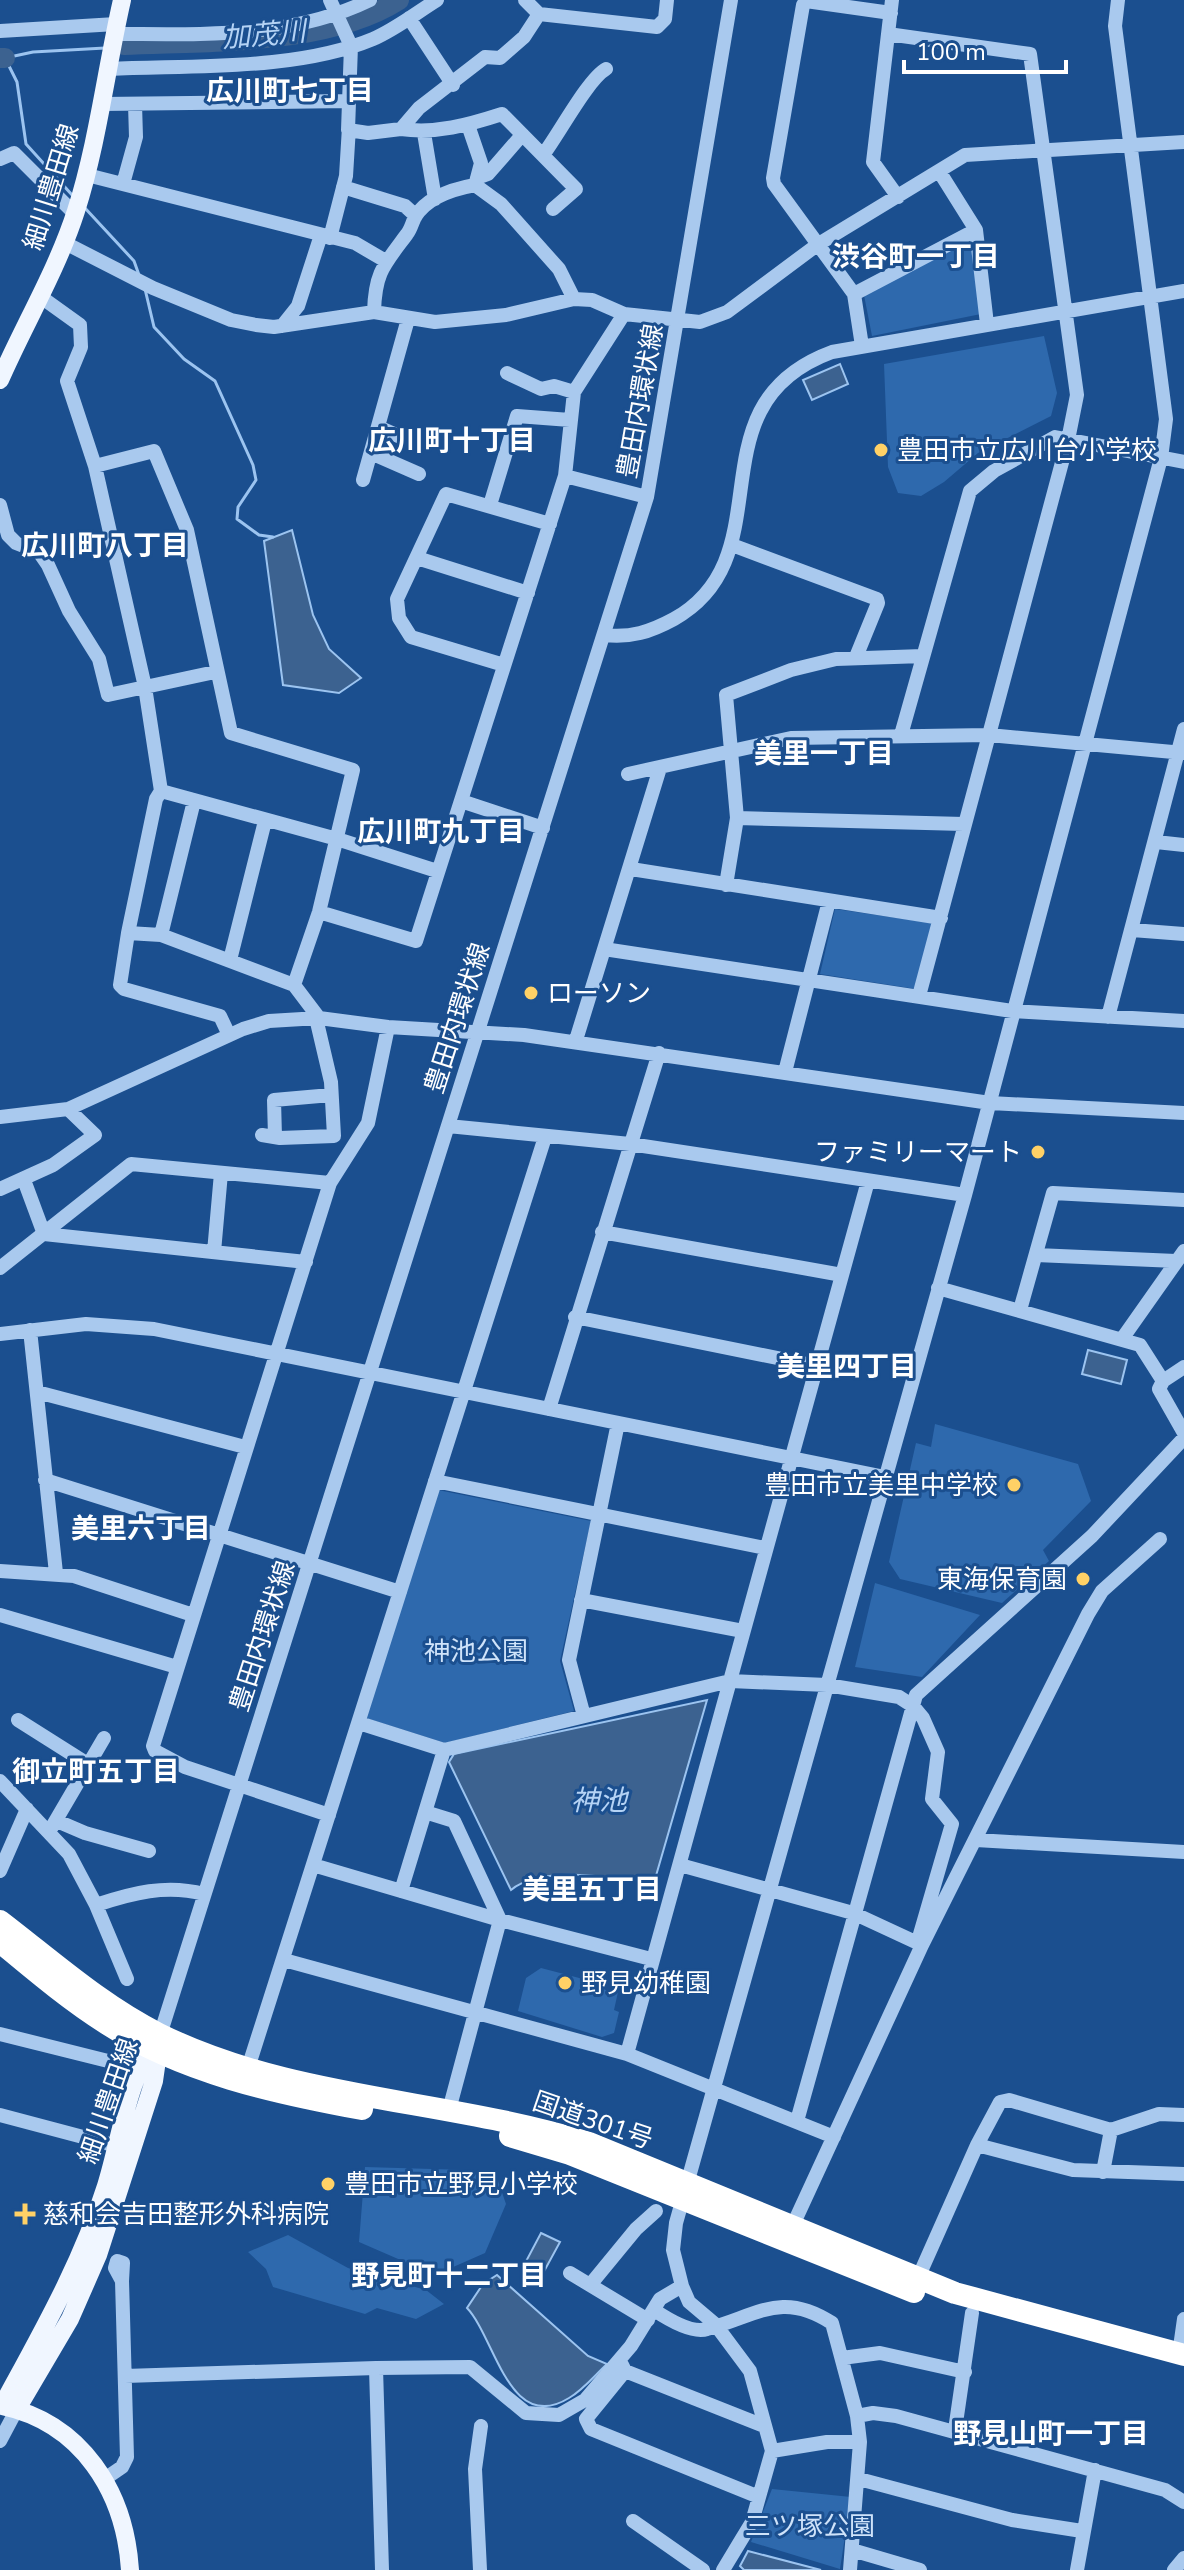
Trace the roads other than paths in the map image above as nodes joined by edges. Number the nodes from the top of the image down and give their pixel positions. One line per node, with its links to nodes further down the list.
1 (122, 0): 14 (main road, 細川豊田線)
2 (330, 0): 11 (street)
3 (370, 0): 11 (street)
4 (437, 0): 12 (street)
5 (525, 0): 10 (street)
6 (667, 0): 10 (street)
7 (731, 0): 57 (street, 豊田内環状線)
8 (1118, 0): 29 (street)
9 (892, 6): 15 (street); 46 (street)
10 (539, 14): 19 (street)
11 (339, 15): 14 (street); 16 (street)
12 (409, 18): 16 (street); 19 (street)
13 (0, 31): 14 (street)
14 (115, 31): 17 (main road, 細川豊田線)
15 (888, 34): 30 (street); 38 (street)
16 (351, 46): 17 (street); 20 (street)
17 (110, 69): 21 (main road, 細川豊田線)
18 (606, 69): 31 (street)
19 (453, 85): 25 (street)
20 (349, 101): 22 (street); 24 (street)
21 (102, 104): 22 (street); 34 (main road, 細川豊田線)
22 (135, 104): 36 (street)
23 (468, 125): 26 (street); 27 (street); 35 (street)
24 (349, 127): 25 (street); 37 (street)
25 (401, 129): 26 (street)
26 (424, 133): 39 (street)
27 (522, 135): 31 (street); 35 (street)
28 (1184, 142): 29 (street)
29 (1130, 143): 30 (street); 50 (street)
30 (1044, 149): 33 (street); 54 (street)
31 (543, 155): 40 (street)
32 (0, 159): 41 (street)
33 (939, 171): 38 (street); 43 (street)
34 (87, 175): 36 (street); 41 (main road, 細川豊田線)
35 (476, 182): 39 (street); 52 (street)
36 (123, 184): 44 (street)
37 (343, 187): 42 (street); 44 (street)
38 (898, 197): 46 (street)
39 (435, 199): 42 (street)
40 (553, 209)
41 (75, 214): 45 (main road, 細川豊田線)
42 (416, 216): 47 (street)
43 (976, 230): 49 (street); 58 (street)
44 (325, 237): 47 (street); 59 (street)
45 (65, 243): 51 (main road, 細川豊田線); 59 (street)
46 (817, 245): 49 (street); 57 (street)
47 (384, 260): 53 (street)
48 (1184, 291): 50 (street)
49 (854, 294): 60 (street)
50 (1149, 296): 54 (street); 69 (street)
51 (41, 297): 62 (main road, 細川豊田線); 71 (street)
52 (574, 299): 55 (street); 56 (street)
53 (374, 312): 56 (street); 59 (street)
54 (1065, 312): 58 (street); 66 (street)
55 (624, 314): 57 (street); 63 (street)
56 (408, 319): 65 (street)
57 (679, 322): 75 (street, 豊田内環状線)
58 (987, 324): 60 (street)
59 (282, 326)
60 (862, 346): 79 (street)
61 (507, 373): 63 (street)
62 (0, 380)
63 (574, 392): 64 (street)
64 (570, 420): 73 (street); 77 (street)
65 (378, 427): 67 (street); 68 (street)
66 (1068, 440): 69 (street); 83 (street); 90 (street)
67 (412, 442)
68 (371, 453): 72 (street); 74 (street)
69 (1161, 458): 70 (street); 91 (street)
70 (1184, 462)
71 (95, 466): 86 (street); 87 (street)
72 (419, 474)
73 (565, 476): 75 (street); 78 (street)
74 (363, 480)
75 (647, 497): 82 (street, 豊田内環状線)
76 (0, 505): 87 (street)
77 (490, 505): 78 (street); 80 (street)
78 (550, 524): 81 (street)
79 (732, 545): 82 (street); 84 (street)
80 (417, 558): 81 (street); 85 (street)
81 (528, 593): 85 (street)
82 (604, 635): 102 (street, 豊田内環状線)
83 (923, 656): 84 (street); 89 (street)
84 (856, 657): 92 (street)
85 (504, 665): 98 (street)
86 (215, 672): 87 (street); 103 (street)
87 (145, 687): 96 (street)
88 (1184, 729): 93 (street)
89 (901, 735): 90 (street); 92 (street)
90 (989, 735): 91 (street); 101 (street)
91 (1083, 743): 93 (street); 121 (street)
92 (730, 752): 94 (street); 99 (street)
93 (1181, 753): 104 (street)
94 (660, 768): 95 (street); 106 (street)
95 (628, 774)
96 (161, 791): 97 (street); 113 (street)
97 (194, 801): 100 (street); 115 (street)
98 (461, 801): 102 (street); 107 (street)
99 (737, 818): 101 (street); 108 (street)
100 (265, 821): 103 (street); 117 (street)
101 (964, 824): 111 (street)
102 (543, 828): 126 (street, 豊田内環状線)
103 (337, 839): 107 (street); 110 (street)
104 (1156, 842): 105 (street); 112 (street)
105 (1184, 845)
106 (631, 869): 108 (street); 116 (street)
107 (437, 871): 110 (street)
108 (726, 885): 109 (street)
109 (829, 901): 111 (street); 118 (street)
110 (319, 912): 119 (street)
111 (941, 918): 120 (street)
112 (1132, 930): 114 (street); 122 (street)
113 (128, 933): 115 (street); 127 (street)
114 (1184, 934)
115 (161, 935): 117 (street)
116 (604, 949): 118 (street); 128 (street)
117 (230, 960): 119 (street)
118 (807, 980): 120 (street); 130 (street)
119 (294, 985): 123 (street)
120 (919, 996): 121 (street)
121 (1012, 1011): 122 (street); 132 (street)
122 (1108, 1017): 124 (street)
123 (318, 1018): 125 (street); 127 (street); 131 (street)
124 (1184, 1021)
125 (388, 1027): 126 (street); 142 (street)
126 (478, 1031): 128 (street); 136 (street, 豊田内環状線)
127 (229, 1035): 133 (street)
128 (576, 1040): 129 (street)
129 (659, 1053): 130 (street); 138 (street)
130 (785, 1072): 132 (street)
131 (331, 1095): 131 (street)
132 (990, 1103): 134 (street); 144 (street)
133 (68, 1109): 135 (street); 140 (street)
134 (1184, 1113)
135 (0, 1117)
136 (448, 1126): 137 (street); 163 (street, 豊田内環状線)
137 (545, 1137): 138 (street); 165 (street)
138 (630, 1144): 141 (street); 146 (street)
139 (221, 1173): 142 (street); 147 (street); 148 (street)
140 (24, 1180): 143 (street); 147 (street)
141 (868, 1181): 144 (street); 153 (street)
142 (330, 1183): 151 (street)
143 (0, 1189)
144 (965, 1195): 154 (street)
145 (1184, 1200): 149 (street)
146 (602, 1232): 153 (street); 156 (street)
147 (44, 1234): 148 (street); 152 (street)
148 (214, 1252): 151 (street)
149 (1036, 1255): 150 (street); 155 (street)
150 (1180, 1256): 159 (street)
151 (306, 1262): 160 (street)
152 (0, 1268)
153 (842, 1275): 161 (street)
154 (938, 1288): 155 (street); 172 (street)
155 (1020, 1310): 159 (street)
156 (575, 1317): 161 (street); 167 (street)
157 (30, 1330): 158 (street); 160 (street); 166 (street)
158 (0, 1334)
159 (1122, 1339): 164 (street)
160 (278, 1352): 163 (street); 170 (street)
161 (817, 1366): 171 (street)
162 (1184, 1367): 164 (street)
163 (369, 1373): 165 (street); 179 (street, 豊田内環状線)
164 (1163, 1381): 169 (street)
165 (464, 1391): 167 (street); 174 (street)
166 (37, 1392): 170 (street); 173 (street)
167 (549, 1409): 168 (street)
168 (618, 1423): 171 (street); 175 (street)
169 (1184, 1436): 190 (street)
170 (245, 1447): 176 (street)
171 (792, 1458): 172 (street); 178 (street)
172 (885, 1477): 189 (street)
173 (45, 1480): 176 (street); 181 (street)
174 (435, 1481): 175 (street); 182 (street)
175 (598, 1515): 178 (street); 183 (street)
176 (218, 1536): 179 (street); 185 (street)
177 (1160, 1539): 203 (street)
178 (765, 1548): 186 (street)
179 (311, 1562): 182 (street); 198 (street, 豊田内環状線)
180 (0, 1571): 181 (street)
181 (56, 1573): 185 (street)
182 (400, 1592): 193 (street)
183 (581, 1600): 186 (street); 191 (street)
184 (0, 1615): 187 (street)
185 (193, 1615): 187 (street)
186 (743, 1631): 188 (street)
187 (177, 1667): 198 (street)
188 (730, 1681): 189 (street); 191 (street); 207 (street)
189 (827, 1685): 190 (street); 209 (street)
190 (913, 1706): 213 (street); 217 (street)
191 (584, 1716): 195 (street)
192 (18, 1720): 196 (street)
193 (359, 1723): 195 (street); 201 (street)
194 (104, 1738): 196 (street)
195 (444, 1750): 200 (street)
196 (86, 1763): 202 (street)
197 (0, 1781): 199 (street)
198 (240, 1784): 201 (street); 211 (street, 豊田内環状線)
199 (27, 1809): 202 (street); 208 (street)
200 (425, 1812): 210 (street); 214 (street)
201 (329, 1815): 206 (street)
202 (53, 1826): 204 (street); 212 (street)
203 (976, 1840): 205 (street); 217 (street)
204 (149, 1851)
205 (1184, 1852)
206 (313, 1865): 210 (street); 219 (street)
207 (680, 1865): 209 (street); 218 (street)
208 (0, 1871)
209 (769, 1890): 213 (street); 227 (street)
210 (401, 1891): 214 (street)
211 (204, 1894): 212 (street); 223 (street, 豊田内環状線)
212 (96, 1905): 220 (street)
213 (853, 1913): 217 (street); 231 (street)
214 (500, 1920): 218 (street); 221 (street)
215 (0, 1921): 223 (highway, 国道301号)
216 (0, 1942): 223 (highway, 国道301号)
217 (920, 1943): 233 (street)
218 (651, 1959): 224 (street)
219 (284, 1960): 221 (street); 226 (street)
220 (127, 1979)
221 (476, 2014): 224 (street); 228 (street)
222 (0, 2034): 225 (street)
223 (156, 2045): 226 (highway, 国道301号); 235 (main road, 細川豊田線); 238 (highway, 国道301号); 256 (main road, 細川豊田線)
224 (627, 2054): 227 (street)
225 (108, 2061)
226 (248, 2068): 228 (highway, 国道301号)
227 (713, 2090): 231 (street); 238 (street)
228 (449, 2110): 238 (highway, 国道301号)
229 (0, 2115): 235 (street)
230 (1184, 2115): 232 (street)
231 (797, 2121): 233 (street)
232 (1111, 2130): 234 (street); 236 (street)
233 (834, 2137): 240 (street)
234 (977, 2145): 236 (street); 242 (street)
235 (117, 2146): 256 (main road, 細川豊田線)
236 (1103, 2172): 237 (street)
237 (1184, 2174)
238 (684, 2191): 240 (highway, 国道301号); 245 (street); 246 (highway, 国道301号)
239 (656, 2211): 244 (street)
240 (793, 2225): 242 (highway, 国道301号)
241 (570, 2273): 244 (street)
242 (918, 2278): 251 (highway, 国道301号)
243 (122, 2281): 255 (street)
244 (590, 2285): 247 (street)
245 (682, 2286): 247 (street); 249 (street)
246 (972, 2313): 251 (highway, 国道301号); 254 (street)
247 (651, 2315): 249 (street); 252 (street)
248 (1184, 2319): 251 (street)
249 (715, 2324): 250 (street); 259 (street)
250 (842, 2358): 254 (street); 257 (street)
251 (1182, 2360)
252 (623, 2366): 253 (street); 259 (street); 267 (street)
253 (376, 2368): 255 (street); 275 (street)
254 (965, 2372): 260 (street)
255 (125, 2376): 265 (street)
256 (5, 2407): 261 (street); 265 (main road)
257 (857, 2416): 260 (street); 262 (street)
258 (481, 2426): 276 (street)
259 (764, 2426): 263 (street)
260 (955, 2430): 264 (street)
261 (0, 2441)
262 (860, 2442): 263 (street); 266 (street)
263 (772, 2451): 267 (street)
264 (1095, 2470): 268 (street); 270 (street)
265 (106, 2478): 274 (main road)
266 (859, 2479): 270 (street); 271 (street)
267 (759, 2497): 273 (street)
268 (1184, 2502)
269 (633, 2521): 277 (street)
270 (1082, 2531): 280 (street)
271 (852, 2550): 278 (street); 279 (street)
272 (1184, 2558): 281 (street)
273 (727, 2569)
274 (130, 2570)
275 (382, 2570)
276 (480, 2570)
277 (703, 2570)
278 (850, 2570)
279 (920, 2570)
280 (1077, 2570)
281 (1174, 2570)

